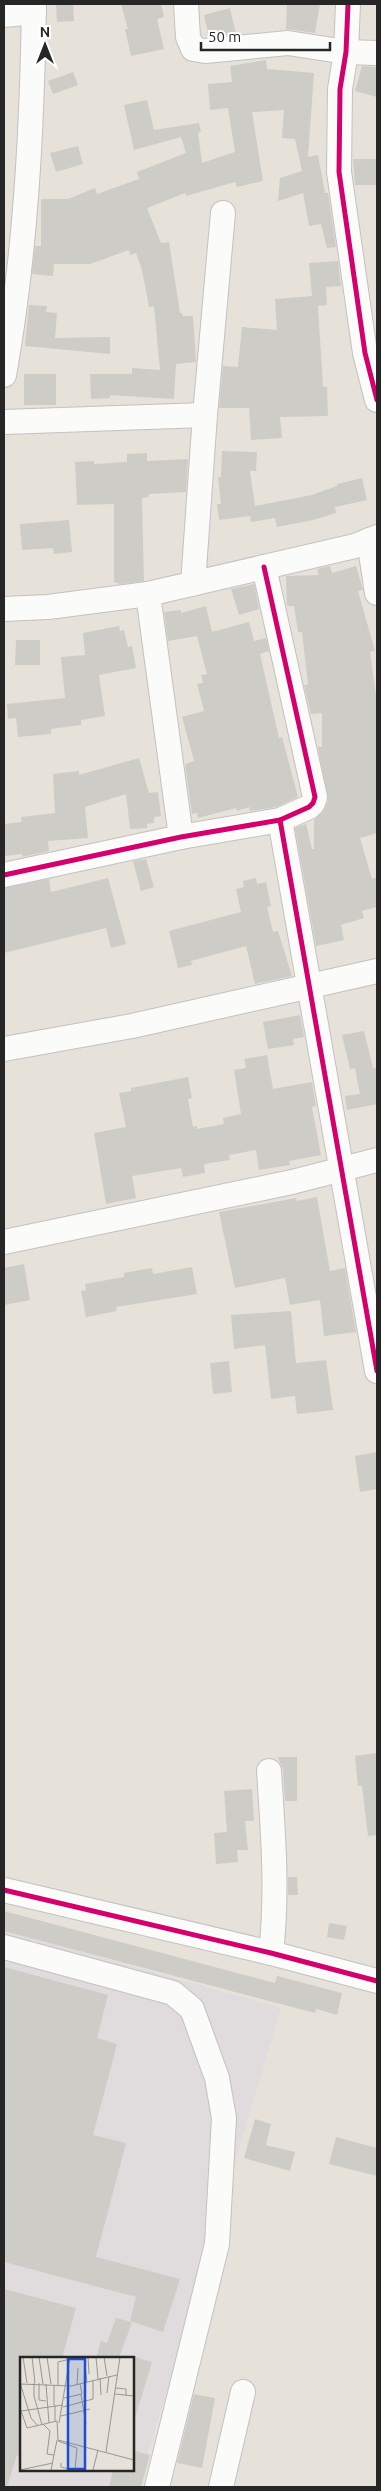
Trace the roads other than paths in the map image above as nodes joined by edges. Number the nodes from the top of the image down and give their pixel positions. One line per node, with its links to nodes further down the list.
1 (186, 4): 5 (street)
2 (348, 4): 5 (street)
3 (34, 8): 4 (street); 8 (street)
4 (4, 15)
5 (346, 52): 6 (street); 9 (street)
6 (377, 52)
7 (223, 213): 12 (street)
8 (8, 327): 10 (street)
9 (371, 352): 11 (street)
10 (4, 375)
11 (377, 400)
12 (205, 415): 13 (street); 16 (street)
13 (4, 422)
14 (373, 538): 15 (street); 18 (street)
15 (264, 567): 16 (street); 20 (street)
16 (193, 584): 17 (street)
17 (148, 594): 19 (street); 21 (street)
18 (377, 594)
19 (4, 609)
20 (280, 820): 21 (street); 24 (street)
21 (181, 837): 22 (street)
22 (4, 875)
23 (377, 971): 24 (street)
24 (309, 986): 25 (street); 27 (street)
25 (4, 1049)
26 (377, 1160): 27 (street)
27 (343, 1169): 28 (street); 29 (street)
28 (4, 1242)
29 (377, 1371)
30 (270, 1771): 33 (street)
31 (4, 1890): 33 (street)
32 (4, 1947): 36 (street)
33 (272, 1952): 34 (street)
34 (377, 1982)
35 (243, 2392): 37 (street)
36 (157, 2487)
37 (222, 2487)

